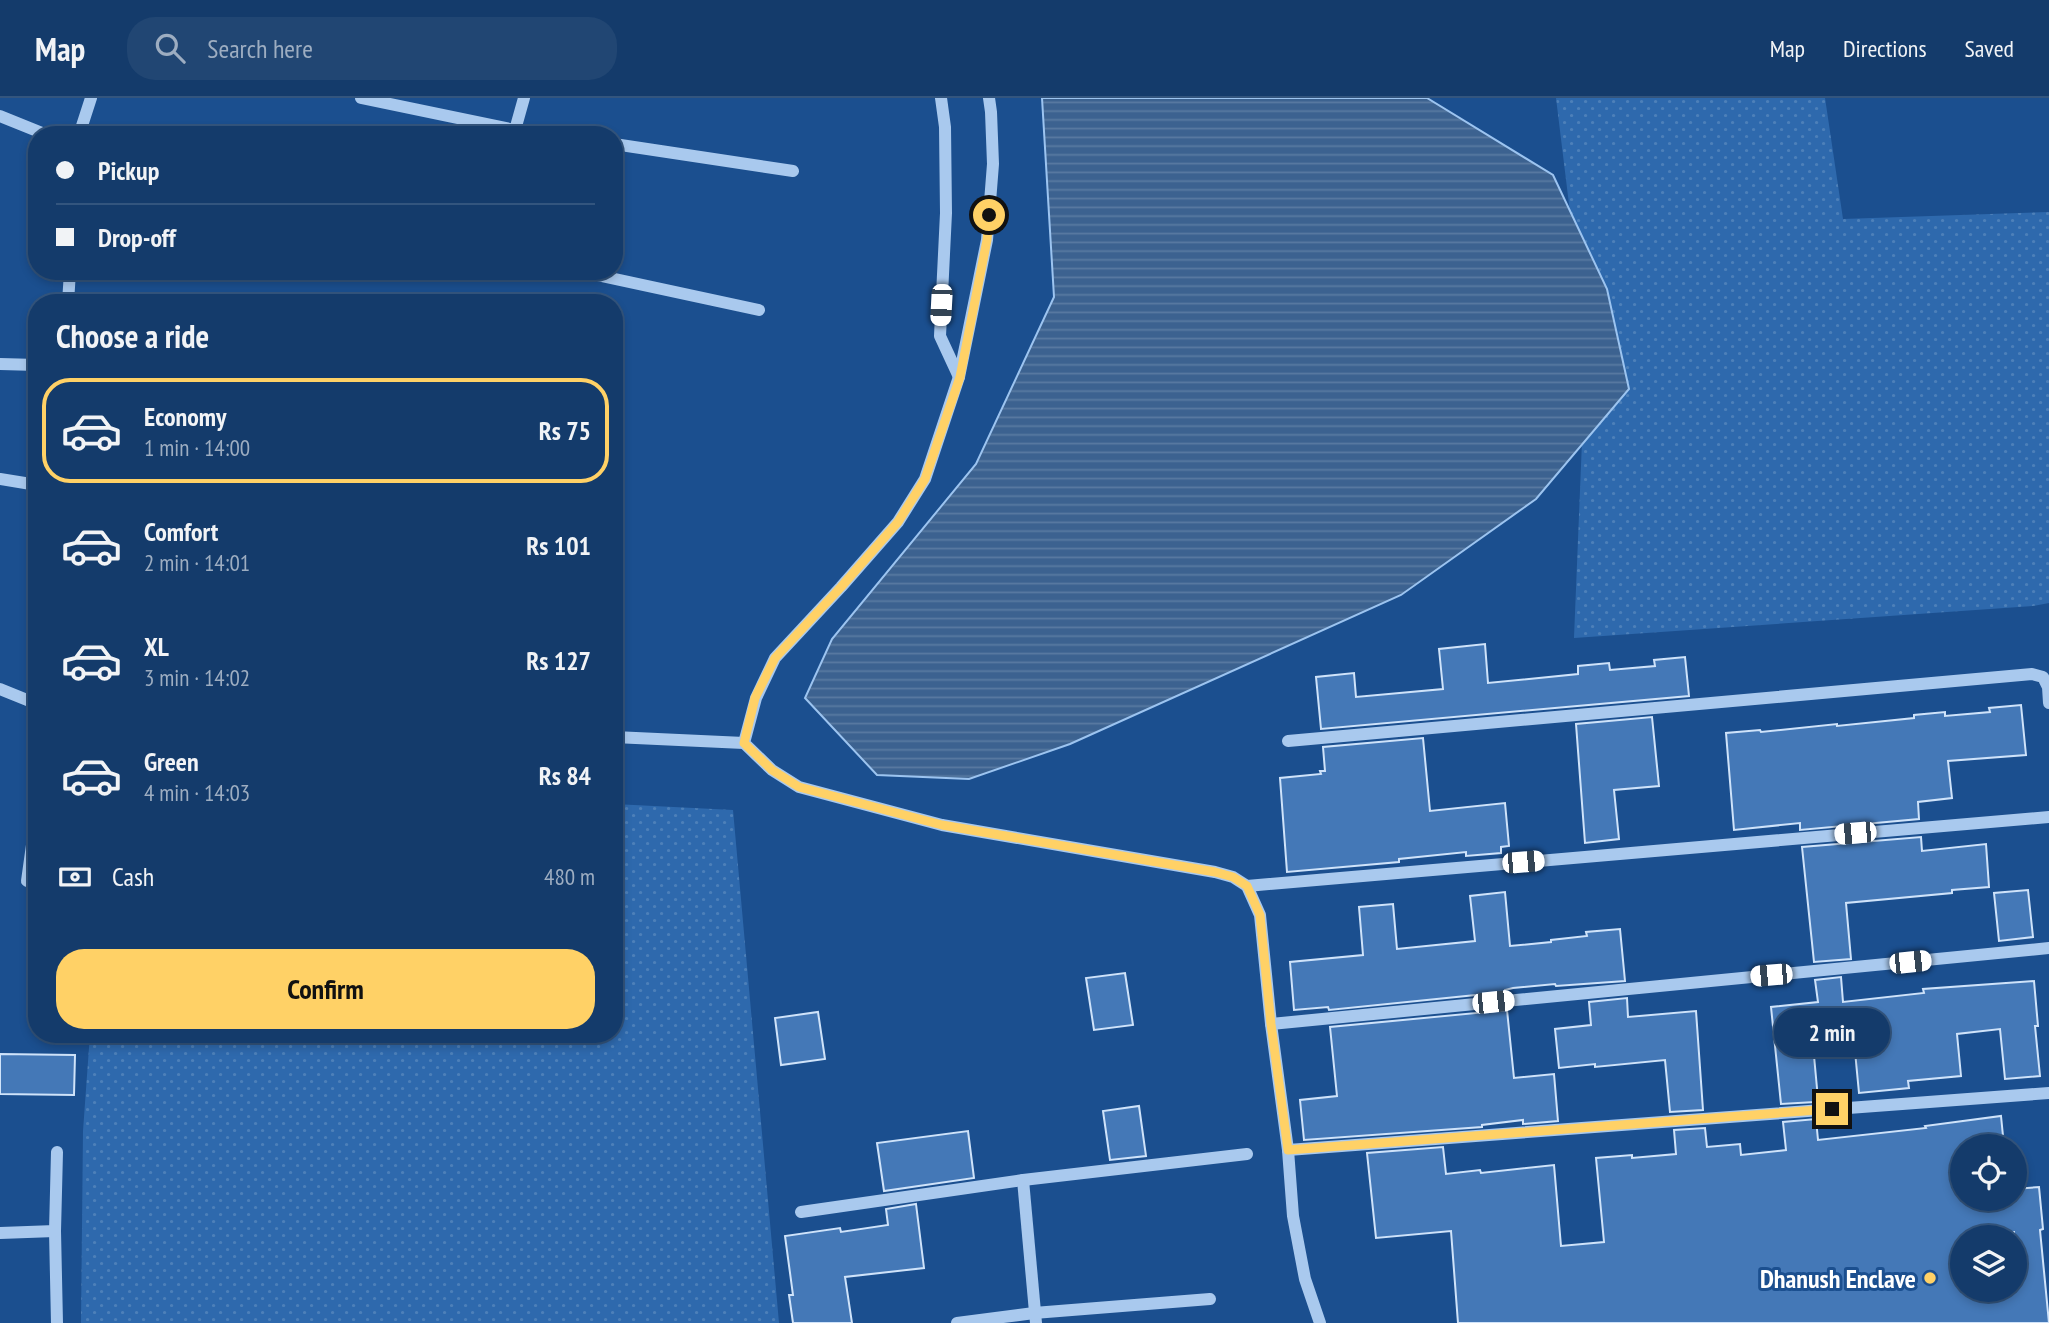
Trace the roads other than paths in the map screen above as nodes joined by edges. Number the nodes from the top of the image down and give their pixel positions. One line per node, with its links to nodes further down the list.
1 (90, 98): 7 (street)
2 (361, 98): 8 (street)
3 (524, 98): 9 (street)
4 (941, 98): 17 (street)
5 (989, 98): 17 (street)
6 (0, 116): 10 (street)
7 (82, 126)
8 (496, 126)
9 (516, 126)
10 (28, 127)
11 (623, 145): 12 (street)
12 (793, 171)
13 (620, 280): 14 (street)
14 (759, 310)
15 (0, 364): 16 (street)
16 (28, 365)
17 (960, 377): 26 (street)
18 (0, 479): 19 (street)
19 (28, 484)
20 (2049, 687): 23 (street); 25 (street)
21 (0, 689): 22 (street)
22 (28, 700)
23 (2049, 704)
24 (623, 737): 26 (street)
25 (1288, 741)
26 (744, 743): 30 (street)
27 (2049, 817): 30 (street)
28 (28, 874): 29 (street)
29 (27, 881)
30 (1247, 886): 32 (street)
31 (2049, 948): 32 (street)
32 (1271, 1024): 34 (street)
33 (2049, 1093): 34 (street)
34 (1288, 1150): 45 (street)
35 (57, 1152): 39 (street)
36 (1247, 1154): 37 (street)
37 (1023, 1180): 38 (street); 42 (street)
38 (801, 1212)
39 (55, 1231): 40 (street); 43 (street)
40 (0, 1233)
41 (1209, 1299): 42 (street)
42 (1035, 1318): 44 (street)
43 (57, 1323)
44 (957, 1323)
45 (1320, 1323)

